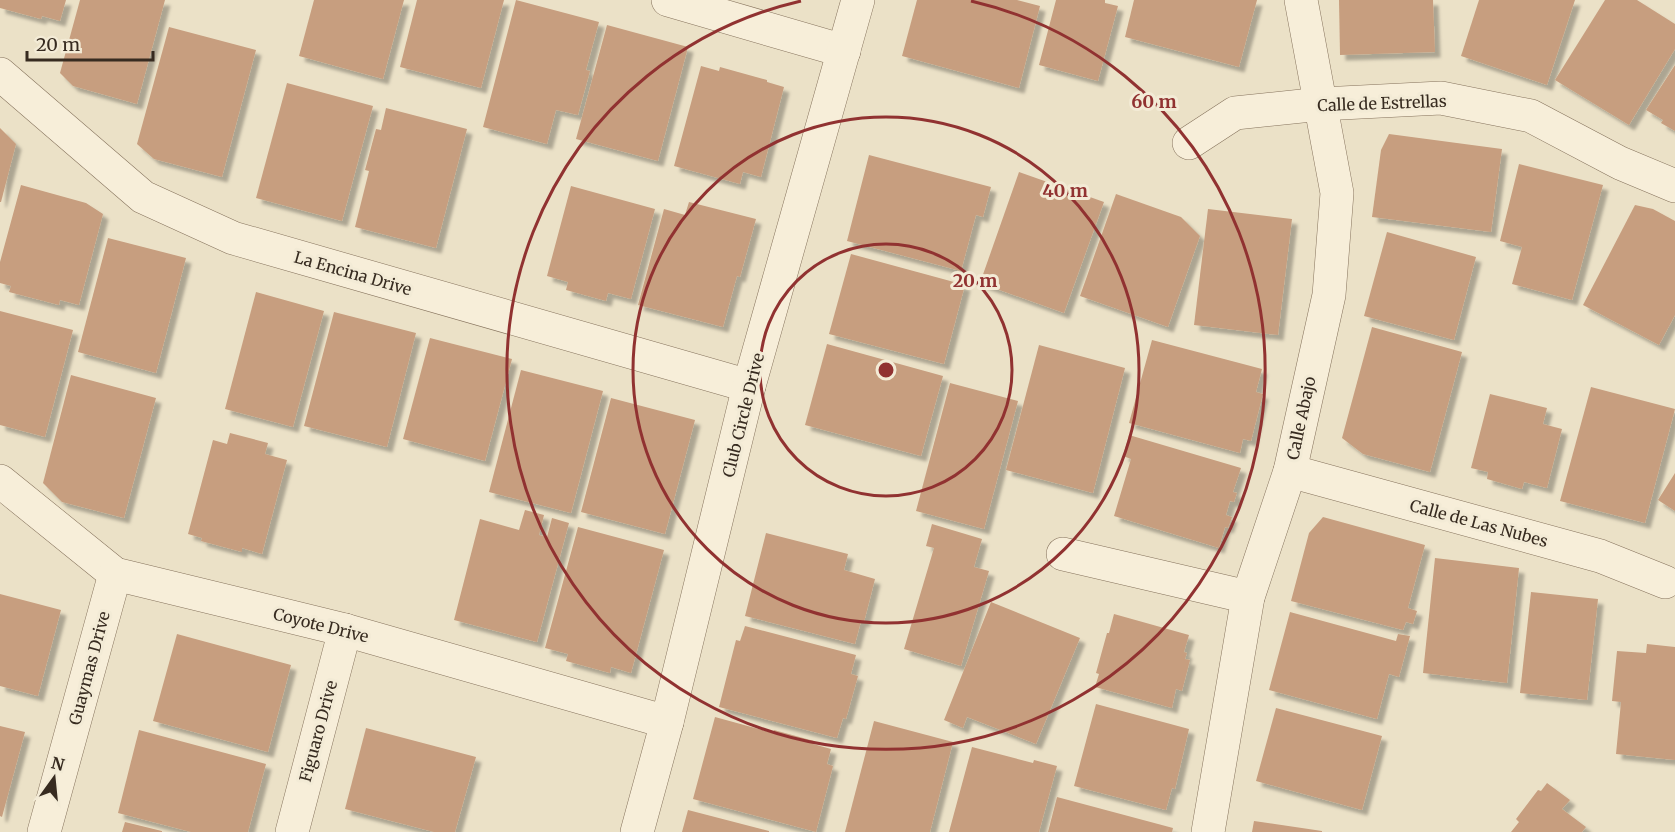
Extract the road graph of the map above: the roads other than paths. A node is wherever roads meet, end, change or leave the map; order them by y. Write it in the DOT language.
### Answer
graph roads {
  1 [pos="668,0"];
  2 [pos="858,0"];
  3 [pos="1301,0"];
  4 [pos="844,51"];
  5 [pos="0,74"];
  6 [pos="1321,104"];
  7 [pos="1189,143"];
  8 [pos="1675,186"];
  9 [pos="749,386"];
  10 [pos="1290,471"];
  11 [pos="0,481"];
  12 [pos="1063,554"];
  13 [pos="115,574"];
  14 [pos="1665,582"];
  15 [pos="1248,597"];
  16 [pos="345,630"];
  17 [pos="667,722"];
  18 [pos="44,832"];
  19 [pos="292,832"];
  20 [pos="637,832"];
  21 [pos="1208,832"];
  1 -- 4 [label="street"];
  2 -- 4 [label="street, Club Circle Drive"];
  3 -- 6 [label="street, Calle Abajo"];
  4 -- 9 [label="street, Club Circle Drive"];
  5 -- 9 [label="street, La Encina Drive"];
  6 -- 7 [label="street, Calle de Estrellas"];
  6 -- 8 [label="street, Calle de Estrellas"];
  6 -- 10 [label="street, Calle Abajo"];
  9 -- 17 [label="street, Club Circle Drive"];
  10 -- 14 [label="street, Calle de Las Nubes"];
  10 -- 15 [label="street, Calle Abajo"];
  11 -- 13 [label="street, Coyote Drive"];
  12 -- 15 [label="street"];
  13 -- 16 [label="street, Coyote Drive"];
  13 -- 18 [label="street, Guaymas Drive"];
  15 -- 21 [label="street, Calle Abajo"];
  16 -- 17 [label="street, Coyote Drive"];
  16 -- 19 [label="street, Figuaro Drive"];
  17 -- 20 [label="street, Club Circle Drive"];
}
